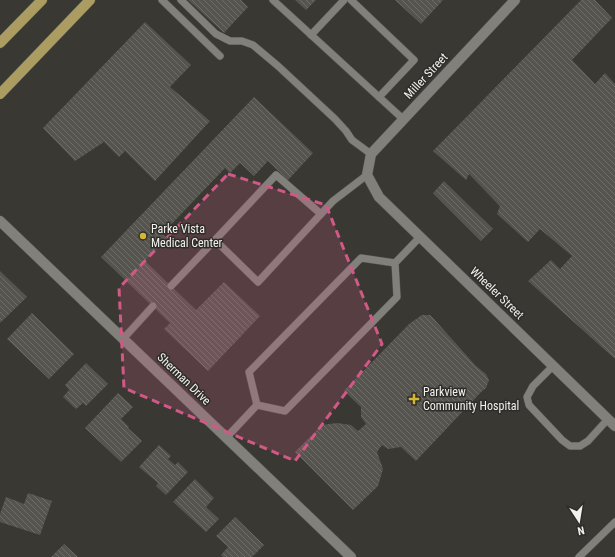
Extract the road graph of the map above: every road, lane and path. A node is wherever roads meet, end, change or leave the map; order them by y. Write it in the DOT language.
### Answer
graph roads {
  1 [pos="42,0"];
  2 [pos="90,0"];
  3 [pos="162,0"];
  4 [pos="181,0"];
  5 [pos="274,0"];
  6 [pos="344,0"];
  7 [pos="351,0"];
  8 [pos="515,0"];
  9 [pos="311,35"];
  10 [pos="0,43"];
  11 [pos="220,56"];
  12 [pos="0,94"];
  13 [pos="379,97"];
  14 [pos="403,119"];
  15 [pos="371,154"];
  16 [pos="367,175"];
  17 [pos="321,214"];
  18 [pos="0,221"];
  19 [pos="420,237"];
  20 [pos="215,240"];
  21 [pos="395,263"];
  22 [pos="171,286"];
  23 [pos="153,306"];
  24 [pos="123,339"];
  25 [pos="553,366"];
  26 [pos="257,405"];
  27 [pos="612,422"];
  28 [pos="226,438"];
  29 [pos="615,522"];
  30 [pos="350,557"];
  31 [pos="579,557"];
  1 -- 10 [label="main road"];
  2 -- 12 [label="main road"];
  3 -- 11 [label="lane"];
  4 -- 15 [label="lane"];
  5 -- 9 [label="lane"];
  6 -- 9 [label="lane"];
  7 -- 13 [label="lane"];
  8 -- 14 [label="street, Miller Street"];
  9 -- 13 [label="lane"];
  13 -- 14 [label="lane"];
  14 -- 15 [label="street, Miller Street"];
  15 -- 16 [label="street"];
  16 -- 17 [label="lane"];
  16 -- 19 [label="street, Wheeler Street"];
  17 -- 20 [label="lane"];
  17 -- 20 [label="lane"];
  18 -- 24 [label="street, Sherman Drive"];
  19 -- 21 [label="lane"];
  19 -- 25 [label="street, Wheeler Street"];
  20 -- 22 [label="lane"];
  21 -- 26 [label="lane"];
  21 -- 26 [label="lane"];
  23 -- 24 [label="lane"];
  24 -- 28 [label="street, Sherman Drive"];
  25 -- 27 [label="street, Wheeler Street"];
  25 -- 27 [label="lane"];
  26 -- 28 [label="lane"];
  28 -- 30 [label="street, Sherman Drive"];
  29 -- 31 [label="lane"];
}
